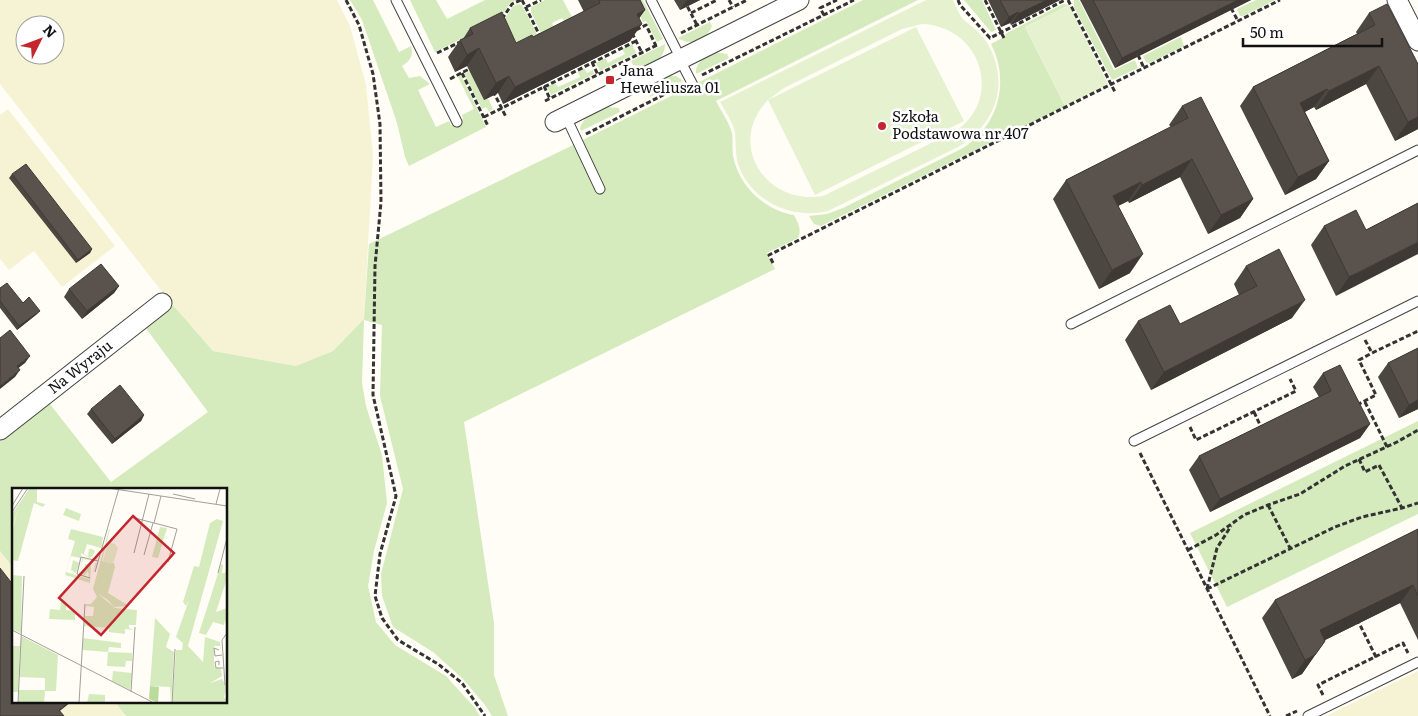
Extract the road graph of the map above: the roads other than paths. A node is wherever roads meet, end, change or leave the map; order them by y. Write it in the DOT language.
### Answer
graph roads {
  1 [pos="396,0"];
  2 [pos="652,0"];
  3 [pos="799,0"];
  4 [pos="1397,0"];
  5 [pos="1418,41"];
  6 [pos="680,59"];
  7 [pos="691,83"];
  8 [pos="560,120"];
  9 [pos="457,122"];
  10 [pos="1418,150"];
  11 [pos="600,189"];
  12 [pos="1418,301"];
  13 [pos="162,303"];
  14 [pos="1071,324"];
  15 [pos="0,430"];
  16 [pos="1134,441"];
  17 [pos="1418,662"];
  18 [pos="1308,716"];
  1 -- 9 [label="lane"];
  2 -- 6 [label="lane"];
  3 -- 6 [label="street"];
  4 -- 5 [label="street"];
  6 -- 7 [label="lane"];
  6 -- 8 [label="street"];
  8 -- 11 [label="lane"];
  10 -- 14 [label="lane"];
  12 -- 16 [label="lane"];
  13 -- 15 [label="street, Na Wyraju"];
  17 -- 18 [label="lane"];
}
